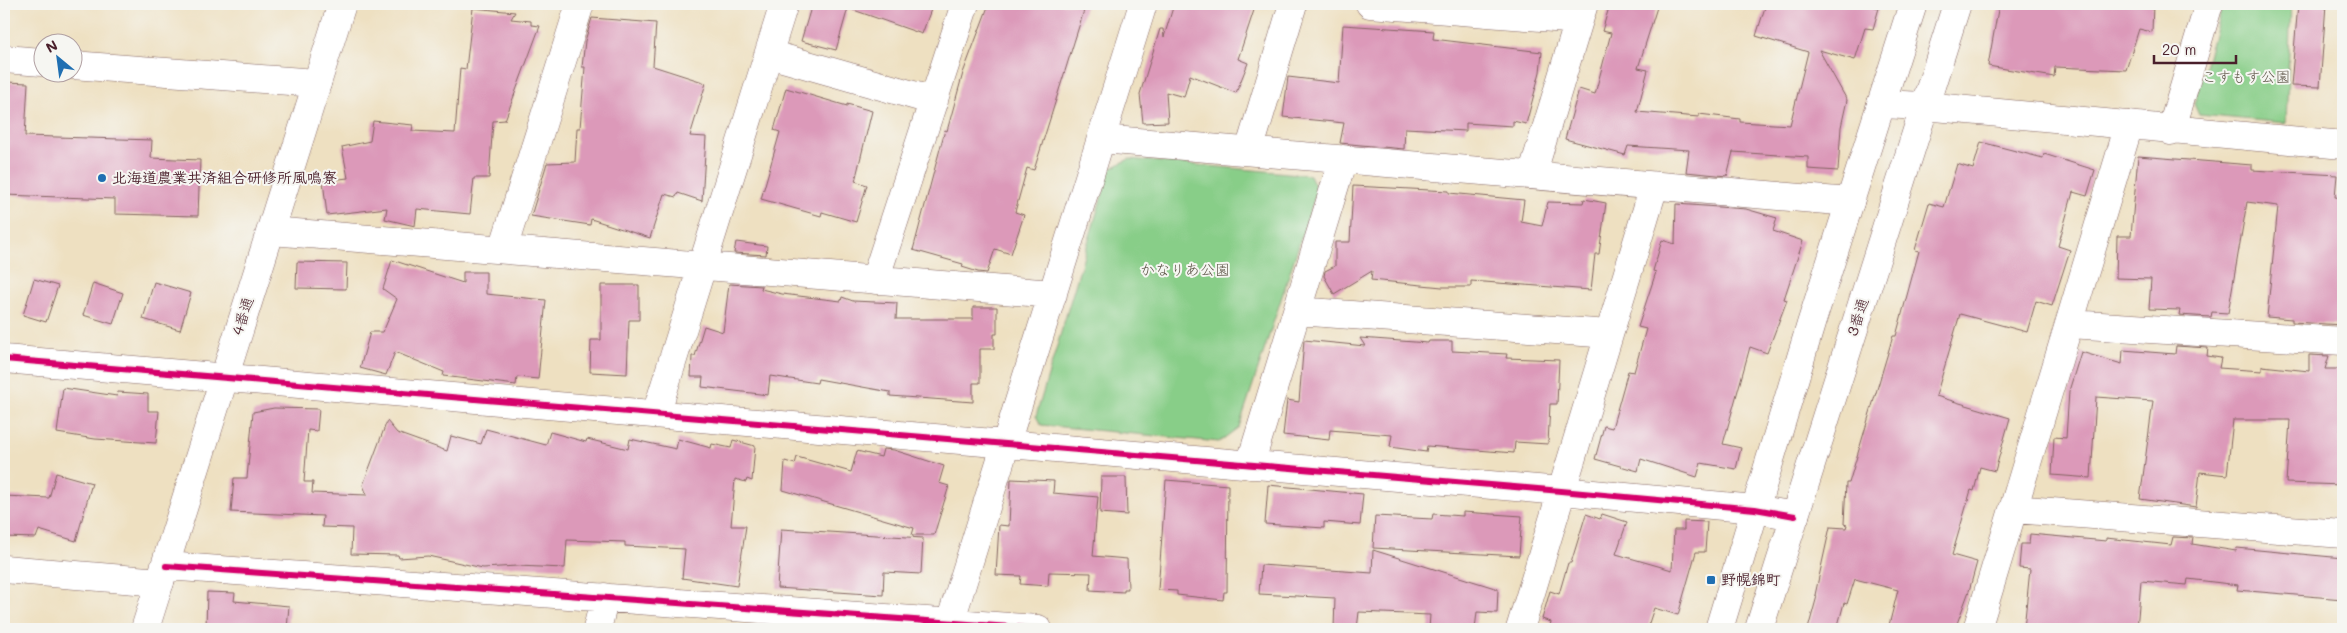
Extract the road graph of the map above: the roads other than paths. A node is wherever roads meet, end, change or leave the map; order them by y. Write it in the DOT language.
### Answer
graph roads {
  1 [pos="342,4"];
  2 [pos="580,4"];
  3 [pos="784,4"];
  4 [pos="965,4"];
  5 [pos="1143,4"];
  6 [pos="1293,4"];
  7 [pos="1370,4"];
  8 [pos="1913,4"];
  9 [pos="1957,4"];
  10 [pos="2209,4"];
  11 [pos="1441,7"];
  12 [pos="1582,12"];
  13 [pos="769,54"];
  14 [pos="4,59"];
  15 [pos="32,61"];
  16 [pos="82,65"];
  17 [pos="317,83"];
  18 [pos="934,101"];
  19 [pos="1881,104"];
  20 [pos="1924,106"];
  21 [pos="2129,125"];
  22 [pos="2171,130"];
  23 [pos="1101,139"];
  24 [pos="2343,145"];
  25 [pos="1249,151"];
  26 [pos="1343,159"];
  27 [pos="1532,175"];
  28 [pos="1654,186"];
  29 [pos="1850,202"];
  30 [pos="271,230"];
  31 [pos="503,250"];
  32 [pos="704,265"];
  33 [pos="875,280"];
  34 [pos="1053,294"];
  35 [pos="1297,311"];
  36 [pos="2069,324"];
  37 [pos="1609,334"];
  38 [pos="2343,340"];
  39 [pos="4,359"];
  40 [pos="224,378"];
  41 [pos="656,414"];
  42 [pos="1006,444"];
  43 [pos="1250,465"];
  44 [pos="1561,492"];
  45 [pos="2013,509"];
  46 [pos="1755,510"];
  47 [pos="1795,516"];
  48 [pos="2343,534"];
  49 [pos="4,569"];
  50 [pos="163,574"];
  51 [pos="606,597"];
  52 [pos="949,626"];
  53 [pos="145,629"];
  54 [pos="597,629"];
  55 [pos="1038,629"];
  56 [pos="1520,629"];
  57 [pos="1718,629"];
  58 [pos="1759,629"];
  59 [pos="1977,629"];
  1 -- 17 [label="street, 4番通"];
  2 -- 31 [label="street"];
  3 -- 13 [label="street"];
  4 -- 18 [label="street"];
  5 -- 23 [label="street"];
  6 -- 25 [label="street"];
  7 -- 11 [label="street"];
  8 -- 19 [label="street"];
  9 -- 20 [label="street, 3番通"];
  10 -- 22 [label="street"];
  11 -- 12 [label="street"];
  12 -- 27 [label="street"];
  13 -- 18 [label="street"];
  13 -- 32 [label="street"];
  14 -- 15 [label="street"];
  16 -- 17 [label="street"];
  17 -- 30 [label="street, 4番通"];
  18 -- 33 [label="street"];
  19 -- 20 [label="street"];
  19 -- 29 [label="street"];
  20 -- 21 [label="street"];
  20 -- 47 [label="street, 3番通"];
  21 -- 22 [label="street"];
  21 -- 36 [label="street"];
  22 -- 24 [label="street"];
  23 -- 25 [label="street"];
  23 -- 34 [label="street"];
  25 -- 26 [label="street"];
  26 -- 27 [label="street"];
  26 -- 35 [label="street"];
  27 -- 28 [label="street"];
  28 -- 29 [label="street"];
  28 -- 37 [label="street"];
  29 -- 46 [label="street"];
  30 -- 31 [label="street"];
  30 -- 40 [label="street, 4番通"];
  31 -- 32 [label="street"];
  32 -- 33 [label="street"];
  32 -- 41 [label="street"];
  33 -- 34 [label="street"];
  34 -- 42 [label="street"];
  35 -- 37 [label="street"];
  35 -- 43 [label="street"];
  36 -- 38 [label="street"];
  36 -- 45 [label="street"];
  37 -- 44 [label="street"];
  39 -- 40 [label="street"];
  40 -- 41 [label="street"];
  40 -- 50 [label="street, 4番通"];
  41 -- 42 [label="street"];
  42 -- 43 [label="street"];
  42 -- 52 [label="street"];
  43 -- 44 [label="street"];
  44 -- 46 [label="street"];
  44 -- 56 [label="street"];
  45 -- 48 [label="street"];
  45 -- 59 [label="street"];
  46 -- 47 [label="street"];
  46 -- 57 [label="street"];
  47 -- 58 [label="street, 3番通"];
  49 -- 50 [label="street"];
  50 -- 51 [label="street"];
  50 -- 53 [label="street, 4番通"];
  51 -- 52 [label="street"];
  51 -- 54 [label="street"];
  52 -- 55 [label="street"];
}
